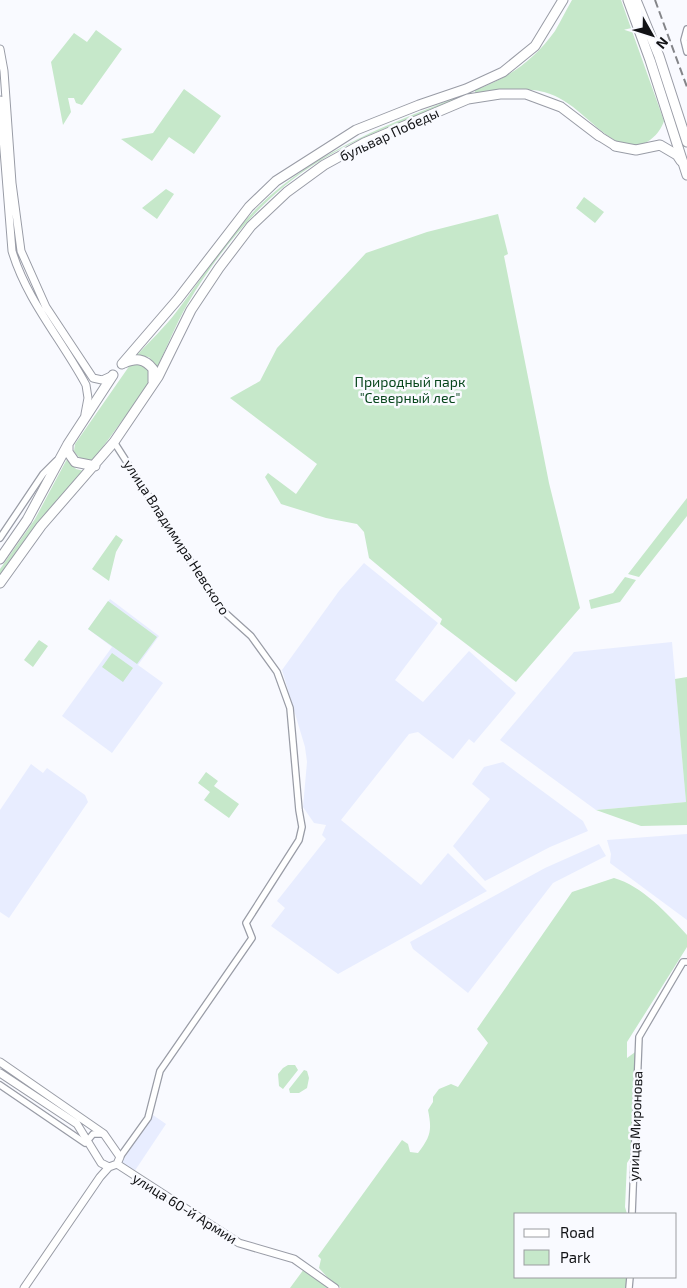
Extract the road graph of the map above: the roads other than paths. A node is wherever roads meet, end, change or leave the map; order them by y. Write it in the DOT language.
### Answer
graph roads {
  1 [pos="563,0"];
  2 [pos="628,0"];
  3 [pos="636,0"];
  4 [pos="687,29"];
  5 [pos="0,49"];
  6 [pos="687,52"];
  7 [pos="470,88"];
  8 [pos="473,99"];
  9 [pos="0,100"];
  10 [pos="599,136"];
  11 [pos="676,139"];
  12 [pos="686,139"];
  13 [pos="661,144"];
  14 [pos="615,146"];
  15 [pos="684,166"];
  16 [pos="687,175"];
  17 [pos="122,364"];
  18 [pos="114,375"];
  19 [pos="153,385"];
  20 [pos="83,420"];
  21 [pos="114,442"];
  22 [pos="68,444"];
  23 [pos="60,456"];
  24 [pos="95,466"];
  25 [pos="0,538"];
  26 [pos="0,559"];
  27 [pos="0,584"];
  28 [pos="687,962"];
  29 [pos="0,1062"];
  30 [pos="0,1073"];
  31 [pos="0,1085"];
  32 [pos="104,1134"];
  33 [pos="87,1141"];
  34 [pos="120,1157"];
  35 [pos="117,1164"];
  36 [pos="109,1167"];
  37 [pos="632,1213"];
  38 [pos="24,1288"];
  39 [pos="335,1288"];
  1 -- 7 [label="main road, бульвар Победы"];
  2 -- 11 [label="main road"];
  3 -- 12 [label="main road"];
  4 -- 6 [label="street"];
  5 -- 18 [label="street"];
  7 -- 8 [label="main road"];
  7 -- 17 [label="main road, бульвар Победы"];
  8 -- 10 [label="main road, бульвар Победы"];
  8 -- 19 [label="main road, бульвар Победы"];
  9 -- 20 [label="street"];
  10 -- 14 [label="main road, бульвар Победы"];
  11 -- 12 [label="main road, бульвар Победы"];
  11 -- 13 [label="main road, бульвар Победы"];
  11 -- 15 [label="main road"];
  13 -- 14 [label="main road, бульвар Победы"];
  13 -- 15 [label="main road"];
  15 -- 16 [label="main road"];
  17 -- 18 [label="main road, бульвар Победы"];
  17 -- 19 [label="main road"];
  18 -- 20 [label="main road, бульвар Победы"];
  19 -- 21 [label="main road, бульвар Победы"];
  20 -- 22 [label="main road, бульвар Победы"];
  21 -- 24 [label="main road, бульвар Победы"];
  21 -- 34 [label="street, улица Владимира Невского"];
  22 -- 23 [label="main road, бульвар Победы"];
  22 -- 24 [label="main road"];
  23 -- 25 [label="street"];
  23 -- 26 [label="main road, бульвар Победы"];
  24 -- 27 [label="main road, бульвар Победы"];
  28 -- 37 [label="street, улица Миронова"];
  29 -- 32 [label="street"];
  30 -- 33 [label="street"];
  31 -- 33 [label="street"];
  32 -- 33 [label="street"];
  32 -- 34 [label="street"];
  33 -- 36 [label="street"];
  34 -- 35 [label="street, улица Владимира Невского"];
  35 -- 36 [label="street"];
  35 -- 39 [label="street, улица 60-й Армии"];
  36 -- 38 [label="street"];
}
